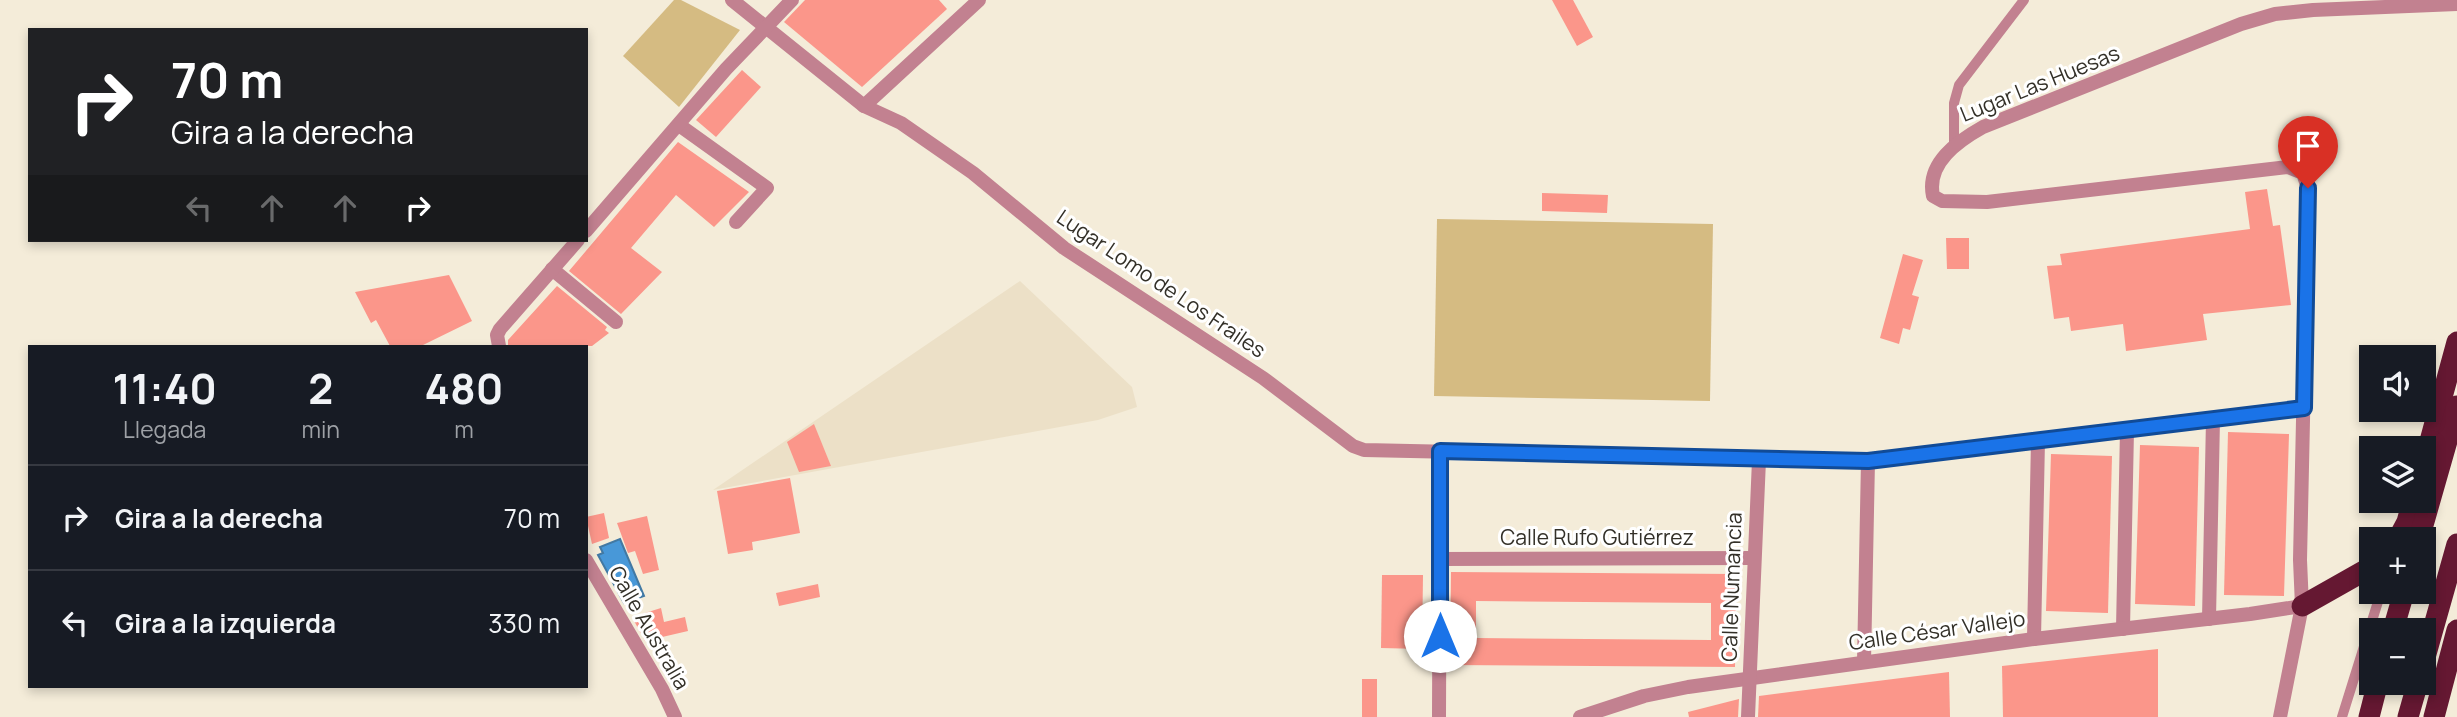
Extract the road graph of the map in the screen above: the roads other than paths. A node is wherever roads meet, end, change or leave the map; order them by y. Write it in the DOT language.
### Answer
graph roads {
  1 [pos="732,0"];
  2 [pos="792,0"];
  3 [pos="2024,0"];
  4 [pos="975,1"];
  5 [pos="2457,4"];
  6 [pos="766,26"];
  7 [pos="864,106"];
  8 [pos="679,125"];
  9 [pos="1954,144"];
  10 [pos="736,222"];
  11 [pos="588,228"];
  12 [pos="576,242"];
  13 [pos="552,270"];
  14 [pos="616,322"];
  15 [pos="2457,342"];
  16 [pos="499,345"];
  17 [pos="2457,406"];
  18 [pos="2304,408"];
  19 [pos="2213,419"];
  20 [pos="2127,429"];
  21 [pos="2431,436"];
  22 [pos="2038,440"];
  23 [pos="1440,451"];
  24 [pos="1759,460"];
  25 [pos="1868,461"];
  26 [pos="2422,527"];
  27 [pos="2457,544"];
  28 [pos="1754,558"];
  29 [pos="1440,559"];
  30 [pos="588,563"];
  31 [pos="2359,574"];
  32 [pos="2377,604"];
  33 [pos="2302,606"];
  34 [pos="2436,618"];
  35 [pos="2209,619"];
  36 [pos="2123,629"];
  37 [pos="2457,630"];
  38 [pos="2034,639"];
  39 [pos="1864,662"];
  40 [pos="1749,678"];
  41 [pos="2375,695"];
  42 [pos="2414,695"];
  43 [pos="675,717"];
  44 [pos="1439,717"];
  45 [pos="1580,717"];
  46 [pos="1748,717"];
  47 [pos="2280,717"];
  48 [pos="2342,717"];
  49 [pos="2369,717"];
  50 [pos="2408,717"];
  51 [pos="2435,717"];
  1 -- 6 [label="street, Lugar Lomo de Los Frailes"];
  2 -- 6 [label="street"];
  3 -- 9 [label="lane"];
  4 -- 7 [label="street"];
  5 -- 9 [label="street, Lugar Las Huesas"];
  6 -- 7 [label="street, Lugar Lomo de Los Frailes"];
  6 -- 8 [label="street"];
  7 -- 23 [label="street, Lugar Lomo de Los Frailes"];
  8 -- 10 [label="street"];
  8 -- 11 [label="street"];
  9 -- 18 [label="street, Lugar Las Huesas"];
  12 -- 13 [label="street"];
  13 -- 14 [label="street"];
  13 -- 16 [label="street"];
  15 -- 21 [label="highway"];
  17 -- 26 [label="highway"];
  18 -- 19 [label="street"];
  18 -- 33 [label="street"];
  19 -- 20 [label="street"];
  19 -- 35 [label="street"];
  20 -- 22 [label="street"];
  20 -- 36 [label="street"];
  22 -- 25 [label="street"];
  22 -- 38 [label="street"];
  23 -- 24 [label="street"];
  23 -- 29 [label="street"];
  24 -- 25 [label="street"];
  24 -- 28 [label="street, Calle Numancia"];
  25 -- 39 [label="street"];
  27 -- 34 [label="highway"];
  28 -- 29 [label="street, Calle Rufo Gutiérrez"];
  28 -- 40 [label="street, Calle Numancia"];
  29 -- 44 [label="street"];
  30 -- 43 [label="street, Calle Australia"];
  31 -- 33 [label="highway"];
  32 -- 48 [label="lane"];
  33 -- 35 [label="street, Calle César Vallejo"];
  33 -- 47 [label="street"];
  35 -- 36 [label="street, Calle César Vallejo"];
  36 -- 38 [label="street, Calle César Vallejo"];
  37 -- 51 [label="highway"];
  38 -- 39 [label="street, Calle César Vallejo"];
  39 -- 40 [label="street, Calle César Vallejo"];
  40 -- 45 [label="street, Calle César Vallejo"];
  40 -- 46 [label="street, Calle Numancia"];
  41 -- 49 [label="highway"];
  42 -- 50 [label="highway"];
}
